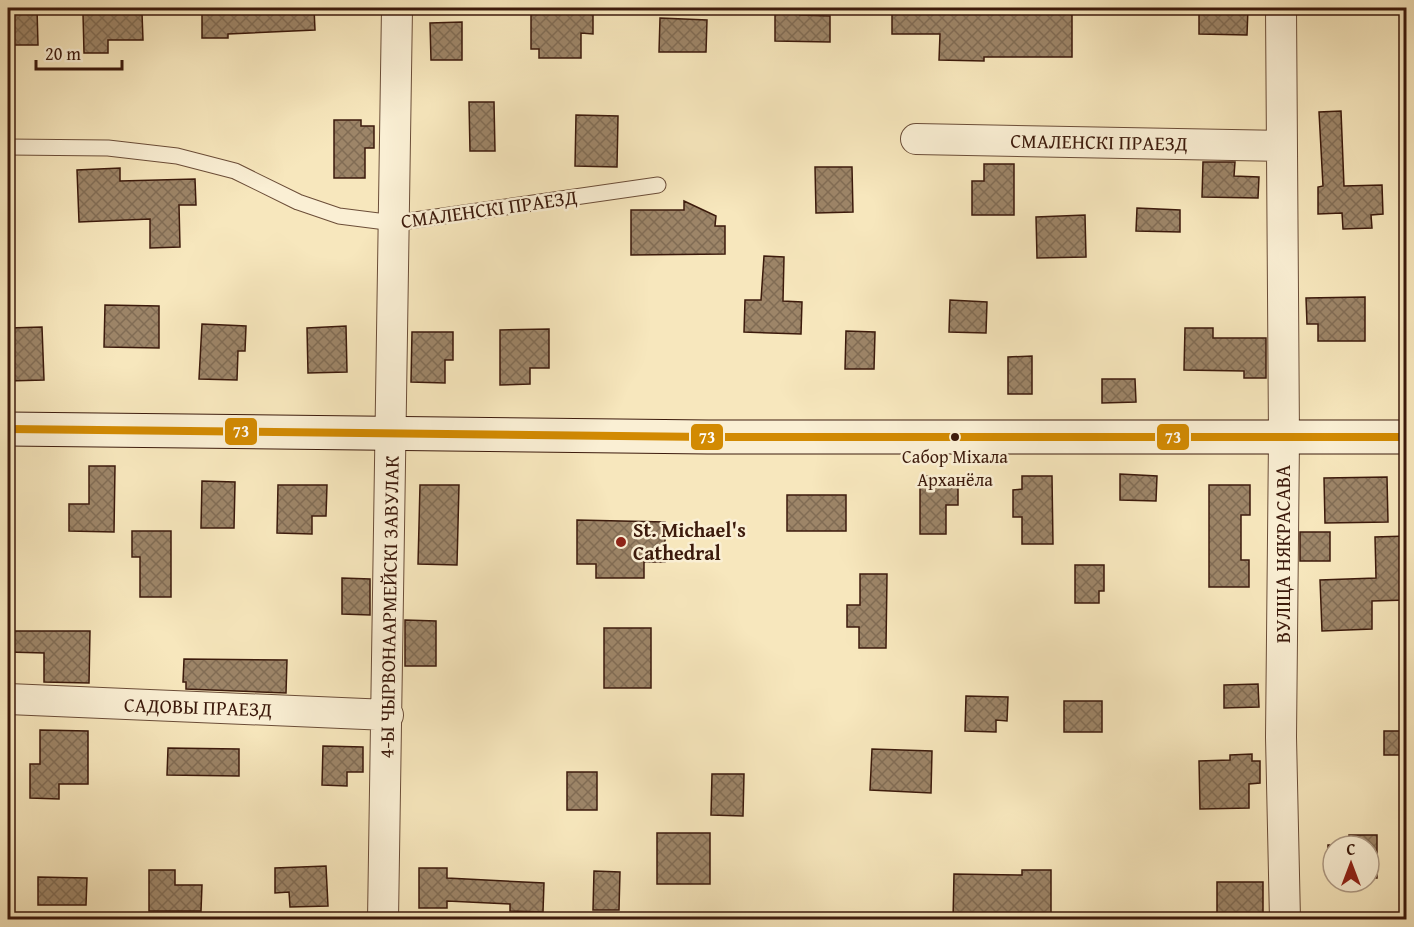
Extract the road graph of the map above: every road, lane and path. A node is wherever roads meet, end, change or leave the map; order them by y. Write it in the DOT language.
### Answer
graph roads {
  1 [pos="397,8"];
  2 [pos="1281,8"];
  3 [pos="916,139"];
  4 [pos="1281,146"];
  5 [pos="8,147"];
  6 [pos="658,185"];
  7 [pos="394,223"];
  8 [pos="8,429"];
  9 [pos="391,434"];
  10 [pos="1407,437"];
  11 [pos="1284,438"];
  12 [pos="8,699"];
  13 [pos="388,715"];
  14 [pos="383,920"];
  15 [pos="1285,920"];
  1 -- 7 [label="street, 4-Ы ЧЫРВОНААРМЕЙСКІ ЗАВУЛАК"];
  2 -- 4 [label="street, ВУЛІЦА НЯКРАСАВА"];
  3 -- 4 [label="street, СМАЛЕНСКІ ПРАЕЗД"];
  4 -- 11 [label="street, ВУЛІЦА НЯКРАСАВА"];
  5 -- 7 [label="lane, СМАЛЕНСКІ ПРАЕЗД"];
  6 -- 7 [label="lane, СМАЛЕНСКІ ПРАЕЗД"];
  7 -- 9 [label="street, 4-Ы ЧЫРВОНААРМЕЙСКІ ЗАВУЛАК"];
  8 -- 9 [label="main road"];
  9 -- 11 [label="main road"];
  9 -- 13 [label="street, 4-Ы ЧЫРВОНААРМЕЙСКІ ЗАВУЛАК"];
  10 -- 11 [label="main road"];
  11 -- 15 [label="street, ВУЛІЦА НЯКРАСАВА"];
  12 -- 13 [label="street, САДОВЫ ПРАЕЗД"];
  13 -- 14 [label="street, 4-Ы ЧЫРВОНААРМЕЙСКІ ЗАВУЛАК"];
}
